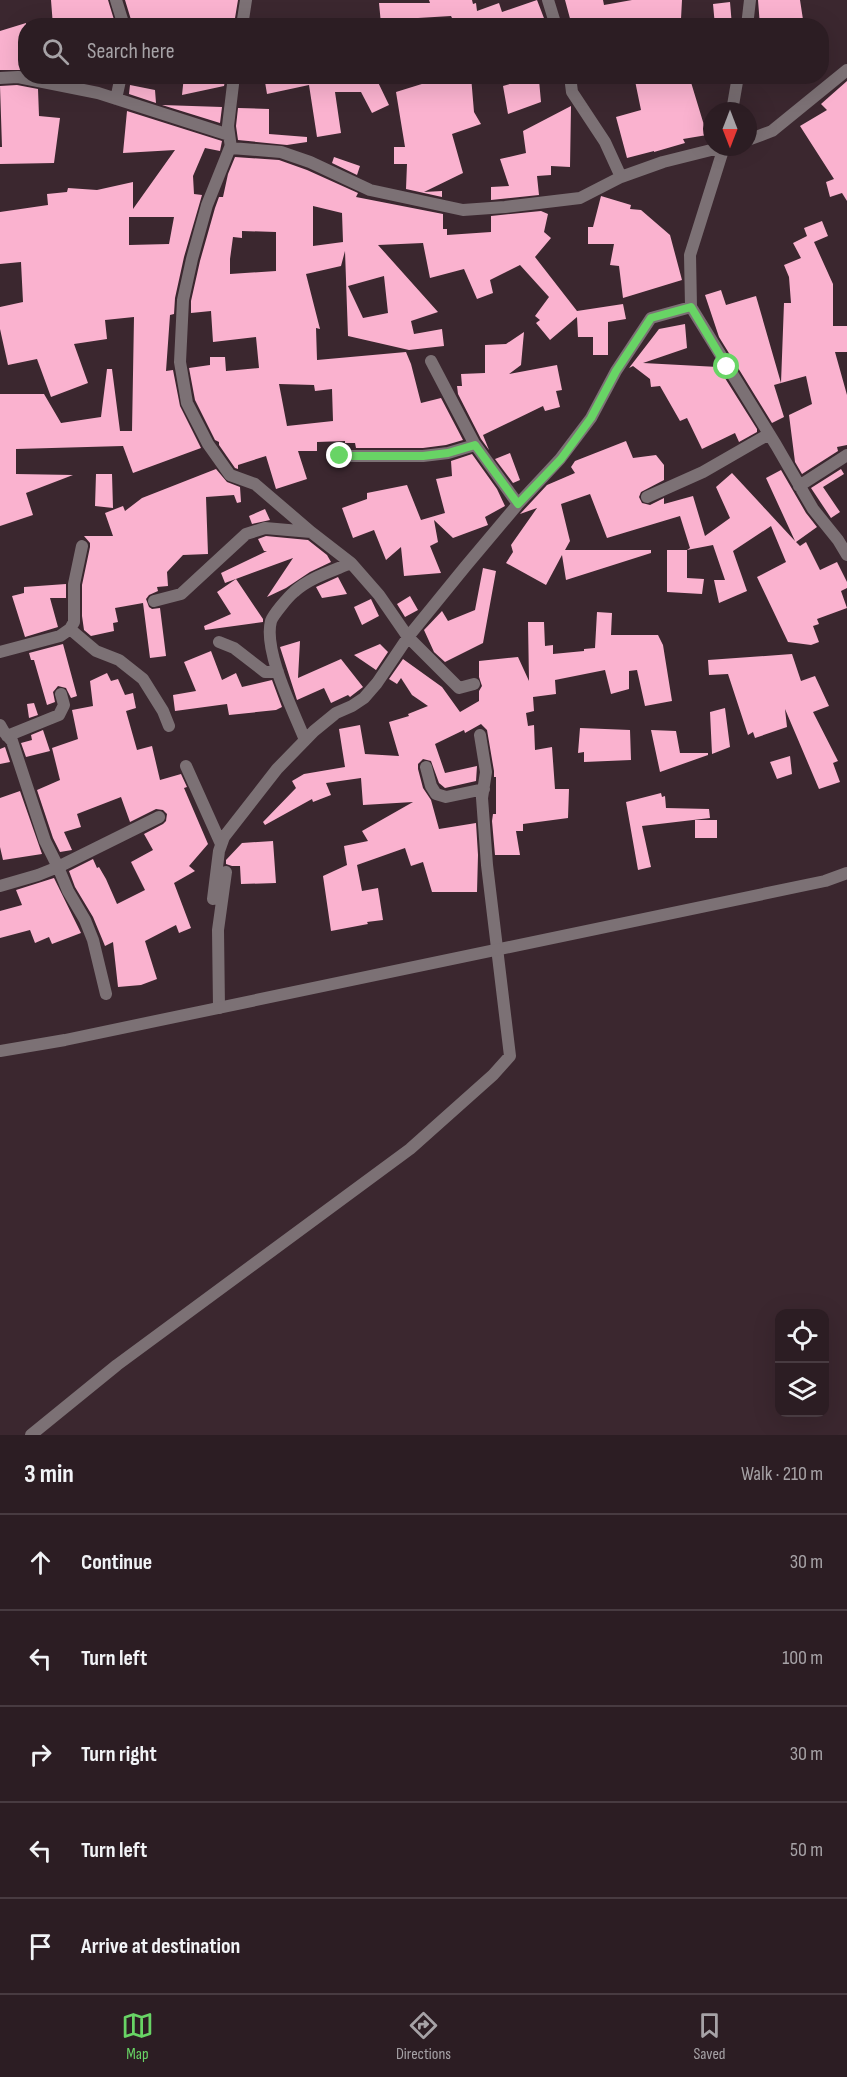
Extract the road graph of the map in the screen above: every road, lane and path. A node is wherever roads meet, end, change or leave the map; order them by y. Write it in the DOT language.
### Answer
graph roads {
  1 [pos="116,0"];
  2 [pos="246,0"];
  3 [pos="548,0"];
  4 [pos="750,0"];
  5 [pos="122,18"];
  6 [pos="243,18"];
  7 [pos="554,18"];
  8 [pos="748,18"];
  9 [pos="847,70"];
  10 [pos="18,77"];
  11 [pos="0,78"];
  12 [pos="53,84"];
  13 [pos="119,84"];
  14 [pos="233,84"];
  15 [pos="571,84"];
  16 [pos="737,84"];
  17 [pos="116,99"];
  18 [pos="734,102"];
  19 [pos="757,136"];
  20 [pos="230,140"];
  21 [pos="703,152"];
  22 [pos="720,156"];
  23 [pos="621,177"];
  24 [pos="691,307"];
  25 [pos="431,361"];
  26 [pos="769,434"];
  27 [pos="475,445"];
  28 [pos="847,455"];
  29 [pos="340,456"];
  30 [pos="799,486"];
  31 [pos="647,497"];
  32 [pos="518,504"];
  33 [pos="311,532"];
  34 [pos="82,546"];
  35 [pos="847,555"];
  36 [pos="351,563"];
  37 [pos="154,601"];
  38 [pos="70,629"];
  39 [pos="408,637"];
  40 [pos="219,642"];
  41 [pos="0,652"];
  42 [pos="278,672"];
  43 [pos="474,684"];
  44 [pos="61,694"];
  45 [pos="0,725"];
  46 [pos="169,726"];
  47 [pos="480,735"];
  48 [pos="7,736"];
  49 [pos="305,740"];
  50 [pos="186,766"];
  51 [pos="426,767"];
  52 [pos="484,789"];
  53 [pos="159,817"];
  54 [pos="221,844"];
  55 [pos="58,867"];
  56 [pos="226,872"];
  57 [pos="847,873"];
  58 [pos="0,886"];
  59 [pos="213,899"];
  60 [pos="497,950"];
  61 [pos="106,994"];
  62 [pos="219,1008"];
  63 [pos="0,1051"];
  64 [pos="31,1435"];
  1 -- 5 [label="street"];
  2 -- 6 [label="street"];
  3 -- 7 [label="street"];
  4 -- 8 [label="street"];
  9 -- 19 [label="street"];
  10 -- 11 [label="street"];
  12 -- 17 [label="street"];
  13 -- 17 [label="street"];
  14 -- 20 [label="street"];
  15 -- 23 [label="street"];
  16 -- 18 [label="street"];
  17 -- 20 [label="street"];
  20 -- 23 [label="street"];
  20 -- 33 [label="street"];
  21 -- 23 [label="street"];
  22 -- 24 [label="street"];
  24 -- 26 [label="street"];
  24 -- 32 [label="street"];
  25 -- 27 [label="street"];
  26 -- 30 [label="street"];
  26 -- 31 [label="street"];
  27 -- 29 [label="street"];
  27 -- 32 [label="street"];
  28 -- 30 [label="street"];
  30 -- 35 [label="street"];
  32 -- 39 [label="street"];
  33 -- 36 [label="street"];
  33 -- 37 [label="street"];
  34 -- 38 [label="street"];
  36 -- 39 [label="street"];
  36 -- 42 [label="street"];
  38 -- 41 [label="street"];
  38 -- 46 [label="street"];
  39 -- 43 [label="street"];
  39 -- 49 [label="street"];
  40 -- 42 [label="street"];
  42 -- 49 [label="street"];
  44 -- 48 [label="street"];
  45 -- 48 [label="street"];
  47 -- 52 [label="street"];
  48 -- 55 [label="street"];
  49 -- 54 [label="street"];
  50 -- 54 [label="street"];
  51 -- 52 [label="street"];
  52 -- 60 [label="street"];
  53 -- 55 [label="street"];
  54 -- 59 [label="street"];
  55 -- 58 [label="street"];
  55 -- 61 [label="street"];
  56 -- 62 [label="street"];
  57 -- 60 [label="street"];
  60 -- 62 [label="street"];
  60 -- 64 [label="street"];
  62 -- 63 [label="street"];
}
